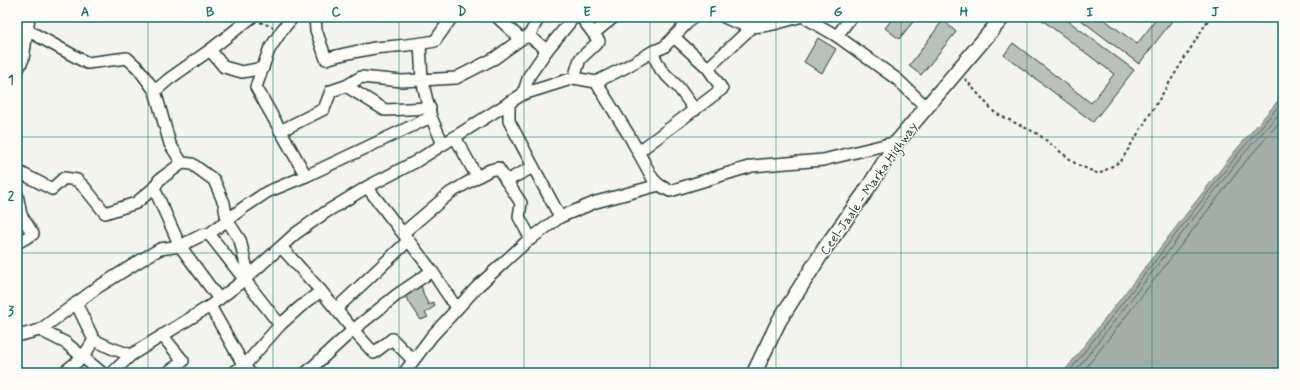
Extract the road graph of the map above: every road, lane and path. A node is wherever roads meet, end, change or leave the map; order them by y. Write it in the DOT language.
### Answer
graph roads {
  1 [pos="29,17"];
  2 [pos="252,17"];
  3 [pos="294,17"];
  4 [pos="315,17"];
  5 [pos="452,17"];
  6 [pos="497,17"];
  7 [pos="539,17"];
  8 [pos="574,17"];
  9 [pos="581,17"];
  10 [pos="614,17"];
  11 [pos="693,17"];
  12 [pos="724,17"];
  13 [pos="761,17"];
  14 [pos="799,17"];
  15 [pos="804,17"];
  16 [pos="851,17"];
  17 [pos="1004,17"];
  18 [pos="1210,17"];
  19 [pos="752,27"];
  20 [pos="22,28"];
  21 [pos="282,30"];
  22 [pos="594,33"];
  23 [pos="837,36"];
  24 [pos="674,37"];
  25 [pos="525,38"];
  26 [pos="420,44"];
  27 [pos="210,50"];
  28 [pos="547,50"];
  29 [pos="652,52"];
  30 [pos="263,68"];
  31 [pos="708,68"];
  32 [pos="17,71"];
  33 [pos="957,71"];
  34 [pos="574,78"];
  35 [pos="422,80"];
  36 [pos="596,82"];
  37 [pos="346,86"];
  38 [pos="155,91"];
  39 [pos="523,94"];
  40 [pos="509,102"];
  41 [pos="926,107"];
  42 [pos="695,110"];
  43 [pos="430,113"];
  44 [pos="280,131"];
  45 [pos="455,137"];
  46 [pos="897,142"];
  47 [pos="443,144"];
  48 [pos="638,152"];
  49 [pos="182,163"];
  50 [pos="533,166"];
  51 [pos="17,171"];
  52 [pos="306,176"];
  53 [pos="477,177"];
  54 [pos="506,181"];
  55 [pos="659,185"];
  56 [pos="367,187"];
  57 [pos="154,188"];
  58 [pos="17,194"];
  59 [pos="560,217"];
  60 [pos="228,220"];
  61 [pos="209,234"];
  62 [pos="405,237"];
  63 [pos="531,239"];
  64 [pos="17,243"];
  65 [pos="180,246"];
  66 [pos="281,247"];
  67 [pos="432,271"];
  68 [pos="244,280"];
  69 [pos="321,291"];
  70 [pos="219,299"];
  71 [pos="76,303"];
  72 [pos="210,306"];
  73 [pos="336,309"];
  74 [pos="456,309"];
  75 [pos="280,325"];
  76 [pos="40,330"];
  77 [pos="353,330"];
  78 [pos="162,335"];
  79 [pos="17,336"];
  80 [pos="94,340"];
  81 [pos="131,355"];
  82 [pos="83,357"];
  83 [pos="413,360"];
  84 [pos="247,370"];
  85 [pos="63,373"];
  86 [pos="102,373"];
  87 [pos="112,373"];
  88 [pos="167,373"];
  89 [pos="232,373"];
  90 [pos="306,373"];
  91 [pos="404,373"];
  92 [pos="754,373"];
  1 -- 20 [label="street"];
  2 -- 21 [label="path"];
  2 -- 27 [label="street"];
  3 -- 21 [label="street"];
  4 -- 26 [label="street"];
  5 -- 26 [label="street"];
  6 -- 25 [label="street"];
  7 -- 25 [label="street"];
  8 -- 28 [label="street"];
  9 -- 22 [label="street"];
  10 -- 22 [label="street"];
  11 -- 24 [label="street"];
  12 -- 19 [label="street"];
  13 -- 19 [label="street"];
  14 -- 19 [label="street"];
  15 -- 23 [label="street"];
  16 -- 23 [label="street"];
  17 -- 33 [label="street, Ceel-Jaale - Marka Highway"];
  18 -- 33 [label="path"];
  19 -- 31 [label="street"];
  20 -- 32 [label="street"];
  20 -- 38 [label="street"];
  21 -- 30 [label="street"];
  22 -- 34 [label="street"];
  23 -- 41 [label="street"];
  24 -- 29 [label="street"];
  24 -- 31 [label="street"];
  25 -- 28 [label="street"];
  25 -- 35 [label="street"];
  26 -- 35 [label="street"];
  27 -- 30 [label="street"];
  27 -- 38 [label="street"];
  28 -- 39 [label="street"];
  29 -- 36 [label="street"];
  29 -- 42 [label="street"];
  30 -- 44 [label="street"];
  31 -- 42 [label="street"];
  33 -- 41 [label="street, Ceel-Jaale - Marka Highway"];
  34 -- 36 [label="street"];
  34 -- 39 [label="street"];
  35 -- 37 [label="street"];
  35 -- 43 [label="street"];
  36 -- 48 [label="street"];
  37 -- 43 [label="street"];
  37 -- 44 [label="street"];
  38 -- 49 [label="street"];
  39 -- 40 [label="street"];
  40 -- 45 [label="street"];
  40 -- 50 [label="street"];
  41 -- 46 [label="street, Ceel-Jaale - Marka Highway"];
  42 -- 48 [label="street"];
  43 -- 47 [label="street"];
  43 -- 52 [label="street"];
  44 -- 52 [label="street"];
  45 -- 47 [label="street"];
  45 -- 53 [label="street"];
  46 -- 55 [label="street"];
  46 -- 92 [label="street, Ceel-Jaale - Marka Highway"];
  47 -- 56 [label="street"];
  48 -- 55 [label="street"];
  49 -- 57 [label="street"];
  49 -- 60 [label="street"];
  50 -- 54 [label="street"];
  50 -- 59 [label="street"];
  51 -- 57 [label="street"];
  52 -- 60 [label="street"];
  53 -- 54 [label="street"];
  53 -- 62 [label="street"];
  54 -- 63 [label="street"];
  55 -- 59 [label="street"];
  56 -- 62 [label="street"];
  56 -- 66 [label="street"];
  57 -- 65 [label="street"];
  58 -- 64 [label="street"];
  59 -- 63 [label="street"];
  60 -- 61 [label="street"];
  60 -- 68 [label="street"];
  61 -- 65 [label="street"];
  61 -- 68 [label="street"];
  62 -- 67 [label="street"];
  62 -- 73 [label="street"];
  63 -- 74 [label="street"];
  65 -- 70 [label="street"];
  65 -- 71 [label="street"];
  66 -- 68 [label="street"];
  66 -- 69 [label="street"];
  67 -- 74 [label="street"];
  67 -- 77 [label="street"];
  68 -- 70 [label="street"];
  68 -- 75 [label="street"];
  69 -- 73 [label="street"];
  69 -- 75 [label="street"];
  70 -- 72 [label="street"];
  71 -- 76 [label="street"];
  71 -- 80 [label="street"];
  72 -- 78 [label="street"];
  72 -- 84 [label="street"];
  73 -- 77 [label="street"];
  74 -- 83 [label="street"];
  75 -- 84 [label="street"];
  76 -- 79 [label="street"];
  76 -- 82 [label="street"];
  77 -- 83 [label="street"];
  77 -- 90 [label="street"];
  78 -- 81 [label="street"];
  78 -- 88 [label="street"];
  80 -- 81 [label="street"];
  80 -- 82 [label="street"];
  81 -- 87 [label="street"];
  82 -- 85 [label="street"];
  82 -- 86 [label="street"];
  83 -- 91 [label="street"];
  84 -- 89 [label="street"];
}
